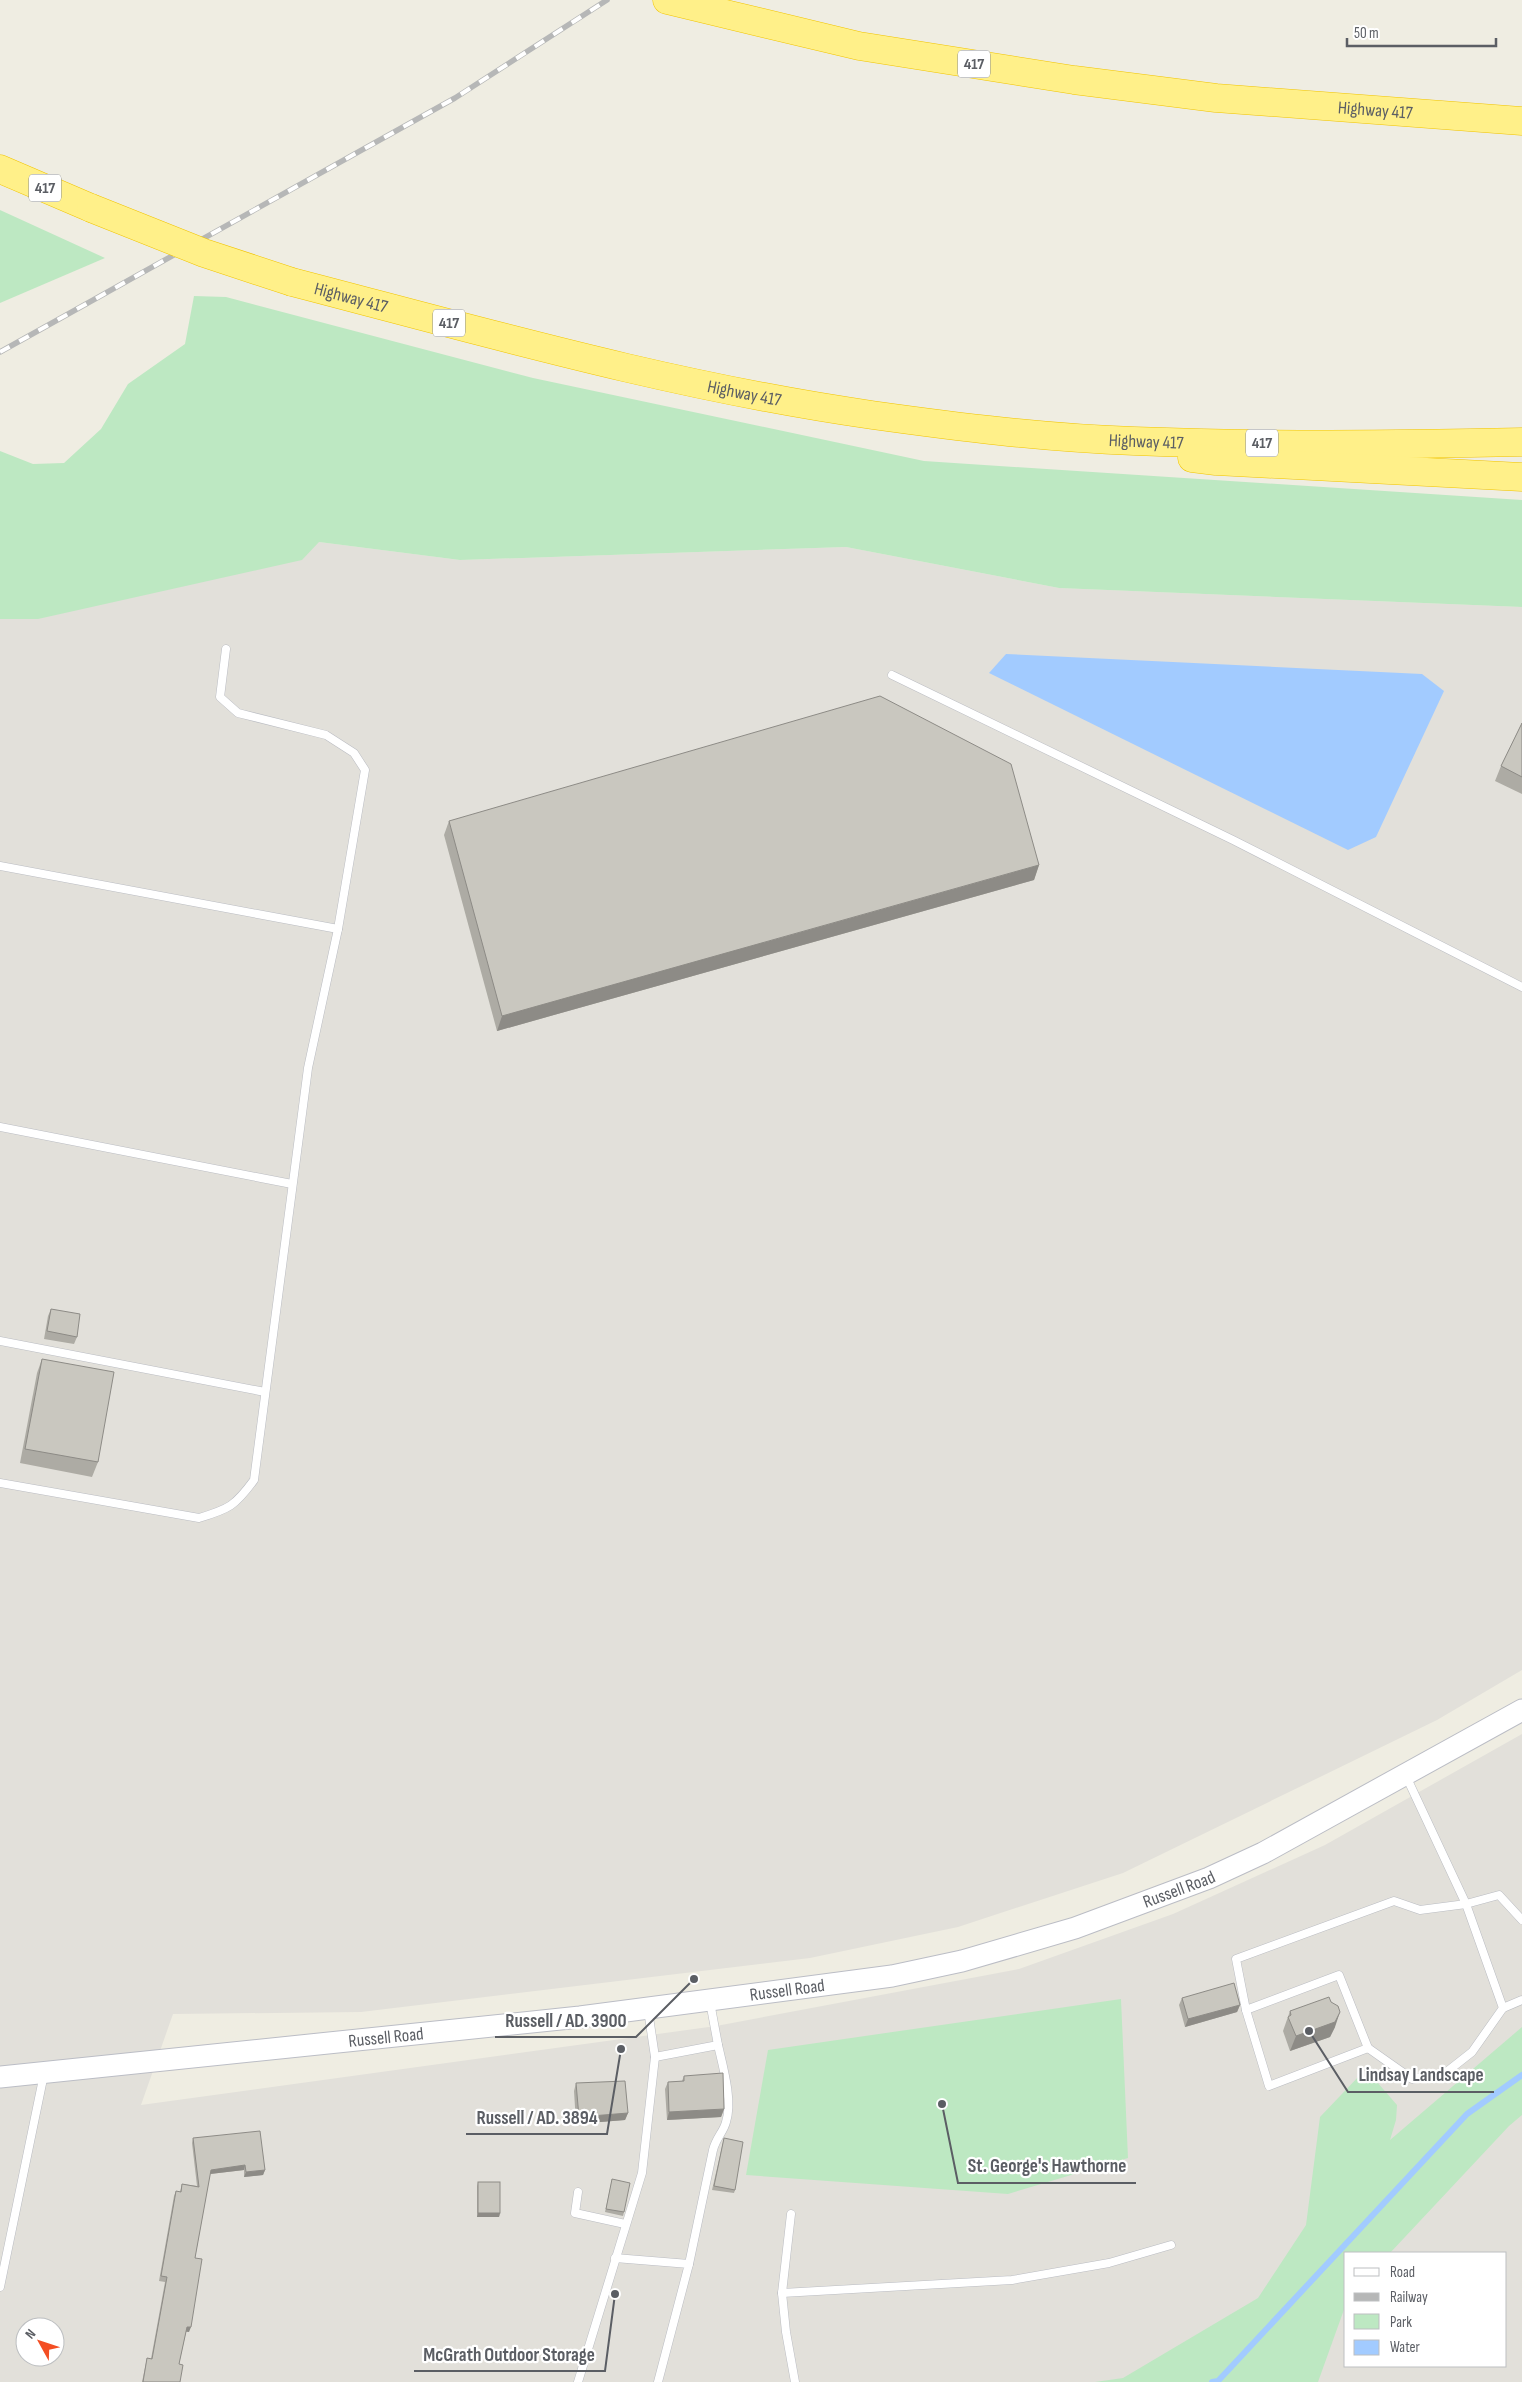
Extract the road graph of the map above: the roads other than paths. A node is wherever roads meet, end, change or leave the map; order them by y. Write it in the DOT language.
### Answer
graph roads {
  1 [pos="667,0"];
  2 [pos="1522,121"];
  3 [pos="0,169"];
  4 [pos="1002,431"];
  5 [pos="1522,442"];
  6 [pos="1522,477"];
  7 [pos="226,649"];
  8 [pos="892,674"];
  9 [pos="0,866"];
  10 [pos="338,929"];
  11 [pos="1522,987"];
  12 [pos="0,1126"];
  13 [pos="292,1184"];
  14 [pos="0,1341"];
  15 [pos="265,1392"];
  16 [pos="0,1483"];
  17 [pos="1522,1710"];
  18 [pos="1406,1774"];
  19 [pos="1466,1904"];
  20 [pos="1522,1920"];
  21 [pos="710,2000"];
  22 [pos="1522,2000"];
  23 [pos="648,2008"];
  24 [pos="1503,2008"];
  25 [pos="1246,2010"];
  26 [pos="718,2046"];
  27 [pos="1368,2048"];
  28 [pos="655,2057"];
  29 [pos="44,2072"];
  30 [pos="0,2077"];
  31 [pos="578,2192"];
  32 [pos="791,2214"];
  33 [pos="625,2224"];
  34 [pos="1171,2245"];
  35 [pos="615,2258"];
  36 [pos="689,2264"];
  37 [pos="0,2288"];
  38 [pos="782,2293"];
  39 [pos="578,2382"];
  40 [pos="658,2382"];
  41 [pos="795,2382"];
  1 -- 2 [label="highway, Highway 417 / 417"];
  3 -- 4 [label="highway, Highway 417 / 417, bridge"];
  4 -- 5 [label="highway, Highway 417 / 417"];
  4 -- 6 [label="highway"];
  7 -- 10 [label="lane"];
  8 -- 11 [label="lane"];
  9 -- 10 [label="lane"];
  10 -- 13 [label="lane"];
  12 -- 13 [label="lane"];
  13 -- 15 [label="lane"];
  14 -- 15 [label="lane"];
  15 -- 16 [label="lane"];
  17 -- 18 [label="main road, Russell Road"];
  18 -- 19 [label="lane"];
  18 -- 21 [label="main road, Russell Road"];
  19 -- 20 [label="lane"];
  19 -- 24 [label="lane"];
  19 -- 25 [label="lane"];
  21 -- 23 [label="main road, Russell Road"];
  21 -- 26 [label="lane"];
  22 -- 24 [label="lane"];
  23 -- 28 [label="lane"];
  23 -- 29 [label="main road, Russell Road"];
  24 -- 27 [label="lane"];
  25 -- 27 [label="lane"];
  25 -- 27 [label="lane"];
  26 -- 28 [label="lane"];
  26 -- 36 [label="lane"];
  28 -- 33 [label="lane"];
  29 -- 30 [label="main road, Russell Road"];
  29 -- 37 [label="lane"];
  31 -- 33 [label="lane"];
  32 -- 38 [label="lane"];
  33 -- 35 [label="lane"];
  34 -- 38 [label="lane"];
  35 -- 36 [label="lane"];
  35 -- 39 [label="lane"];
  36 -- 40 [label="lane"];
  38 -- 41 [label="lane"];
}
